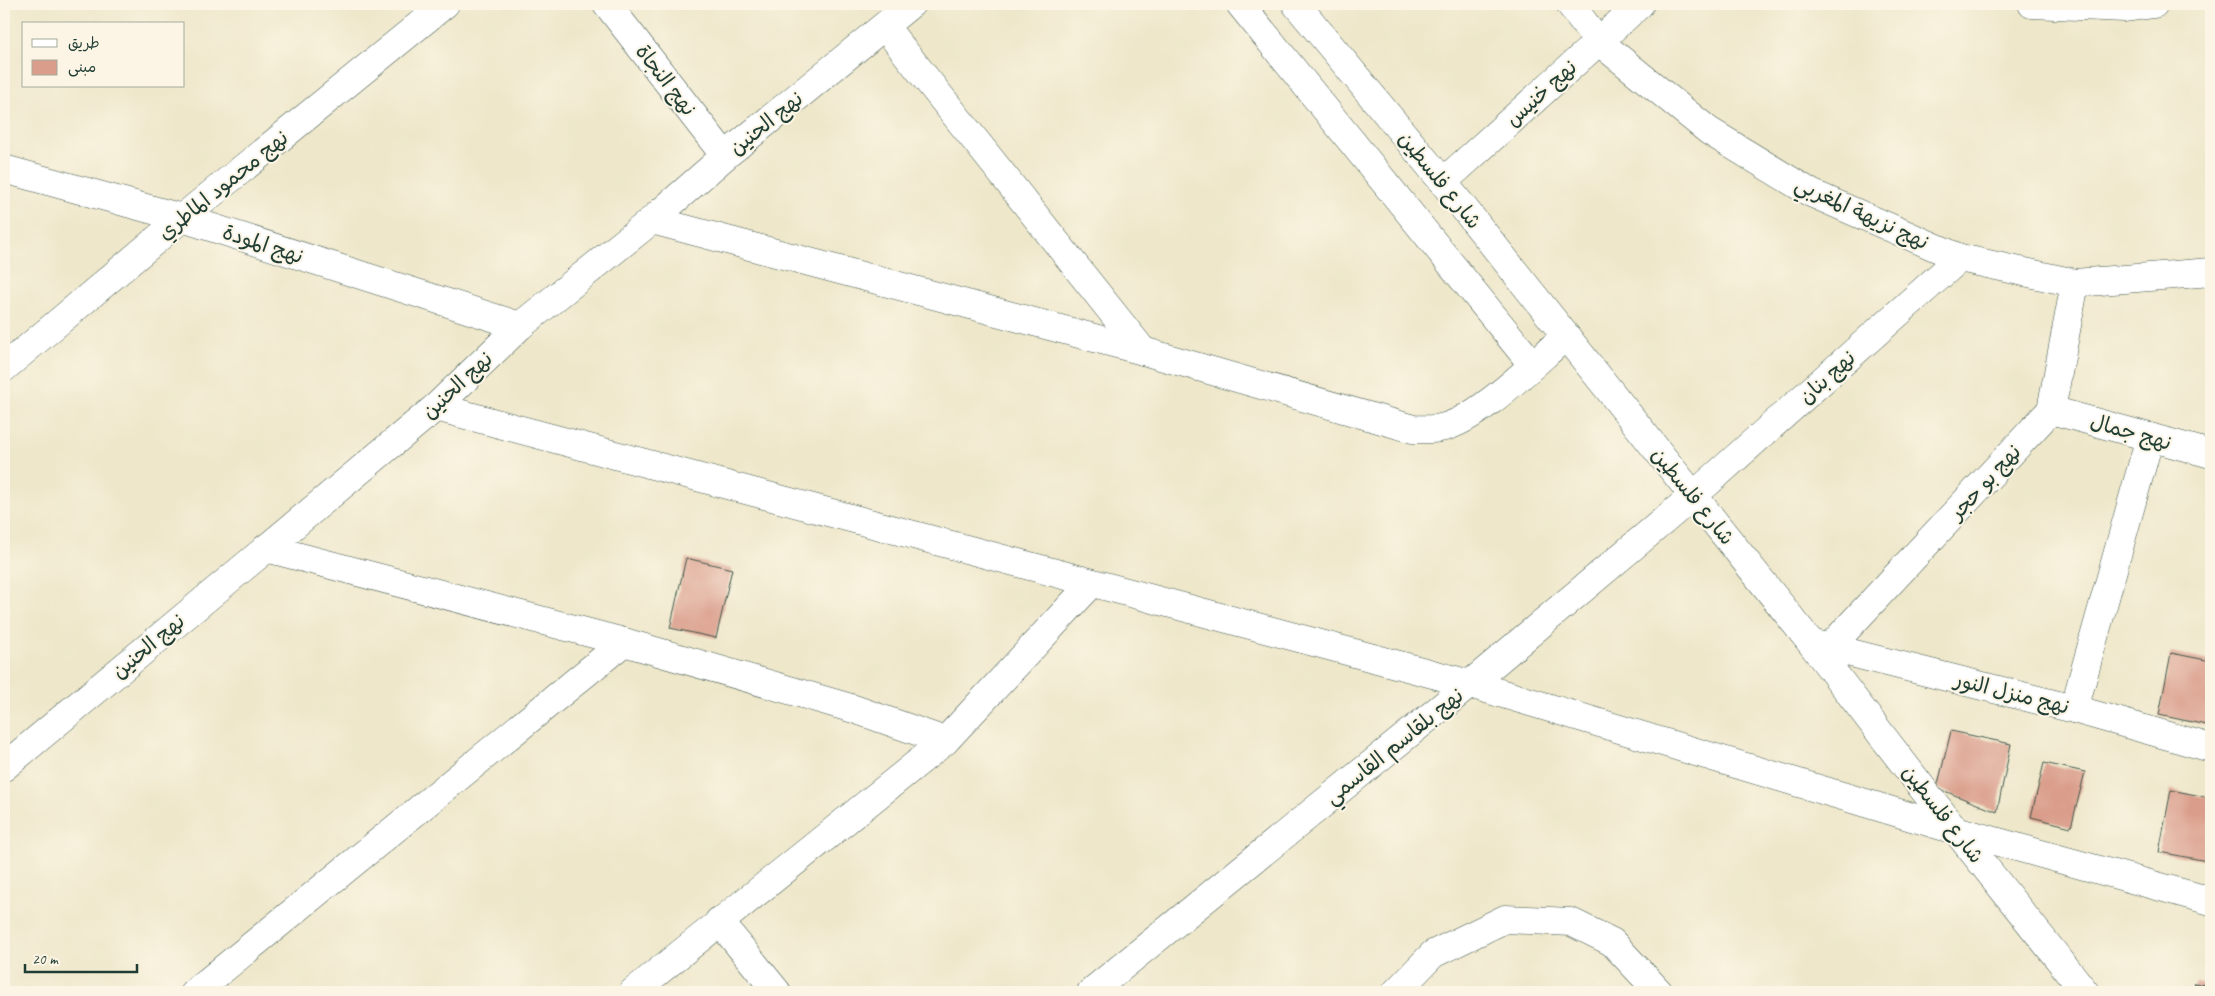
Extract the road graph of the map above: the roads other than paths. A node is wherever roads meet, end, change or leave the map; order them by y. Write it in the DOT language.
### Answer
graph roads {
  1 [pos="444,4"];
  2 [pos="607,4"];
  3 [pos="911,4"];
  4 [pos="1240,4"];
  5 [pos="1296,4"];
  6 [pos="1570,4"];
  7 [pos="1640,4"];
  8 [pos="2032,4"];
  9 [pos="2154,4"];
  10 [pos="884,27"];
  11 [pos="1598,41"];
  12 [pos="724,156"];
  13 [pos="4,169"];
  14 [pos="1443,182"];
  15 [pos="182,218"];
  16 [pos="652,220"];
  17 [pos="1960,258"];
  18 [pos="2211,272"];
  19 [pos="2074,284"];
  20 [pos="520,326"];
  21 [pos="1566,336"];
  22 [pos="1143,351"];
  23 [pos="1532,364"];
  24 [pos="4,368"];
  25 [pos="436,407"];
  26 [pos="2051,410"];
  27 [pos="2150,437"];
  28 [pos="2211,454"];
  29 [pos="1694,496"];
  30 [pos="266,548"];
  31 [pos="1092,582"];
  32 [pos="624,642"];
  33 [pos="1820,645"];
  34 [pos="1470,684"];
  35 [pos="2074,709"];
  36 [pos="945,740"];
  37 [pos="2211,748"];
  38 [pos="4,766"];
  39 [pos="1955,830"];
  40 [pos="2211,901"];
  41 [pos="720,921"];
  42 [pos="195,992"];
  43 [pos="633,992"];
  44 [pos="777,992"];
  45 [pos="1091,992"];
  46 [pos="1396,992"];
  47 [pos="1659,992"];
  48 [pos="2085,992"];
  1 -- 15 [label="street, نهج محمود الماطري"];
  2 -- 12 [label="street, نهج النجاة"];
  3 -- 10 [label="street, نهج الحنين"];
  4 -- 23 [label="street"];
  5 -- 14 [label="street, شارع فلسطين"];
  6 -- 11 [label="street, نهج نزيهة المغربي"];
  7 -- 11 [label="street, نهج خنيس"];
  8 -- 9 [label="street"];
  10 -- 12 [label="street, نهج الحنين"];
  10 -- 22 [label="street"];
  11 -- 14 [label="street, نهج خنيس"];
  11 -- 17 [label="street, نهج نزيهة المغربي"];
  12 -- 16 [label="street, نهج الحنين"];
  13 -- 15 [label="street, نهج المودة"];
  14 -- 21 [label="street, شارع فلسطين"];
  15 -- 20 [label="street, نهج المودة"];
  15 -- 24 [label="street, نهج محمود الماطري"];
  16 -- 20 [label="street, نهج الحنين"];
  16 -- 22 [label="street"];
  17 -- 19 [label="street, نهج نزيهة المغربي"];
  17 -- 29 [label="street, نهج بنان"];
  18 -- 19 [label="street, نهج نزيهة المغربي"];
  19 -- 26 [label="street"];
  20 -- 25 [label="street, نهج الحنين"];
  21 -- 23 [label="street"];
  21 -- 29 [label="street, شارع فلسطين"];
  22 -- 23 [label="street"];
  25 -- 30 [label="street, نهج الحنين"];
  25 -- 31 [label="street"];
  26 -- 27 [label="street, نهج جمال"];
  26 -- 33 [label="street, نهج بو حجر"];
  27 -- 28 [label="street, نهج جمال"];
  27 -- 35 [label="street"];
  29 -- 33 [label="street, شارع فلسطين"];
  29 -- 34 [label="street, نهج بلقاسم القاسمي"];
  30 -- 32 [label="street"];
  30 -- 38 [label="street, نهج الحنين"];
  31 -- 34 [label="street"];
  31 -- 36 [label="street"];
  32 -- 36 [label="street"];
  32 -- 42 [label="street"];
  33 -- 35 [label="street, نهج منزل النور"];
  33 -- 39 [label="street, شارع فلسطين"];
  34 -- 39 [label="street"];
  34 -- 45 [label="street, نهج بلقاسم القاسمي"];
  35 -- 37 [label="street, نهج منزل النور"];
  36 -- 41 [label="street"];
  39 -- 40 [label="street"];
  39 -- 48 [label="street, شارع فلسطين"];
  41 -- 43 [label="street"];
  41 -- 44 [label="street"];
  46 -- 47 [label="street"];
}
